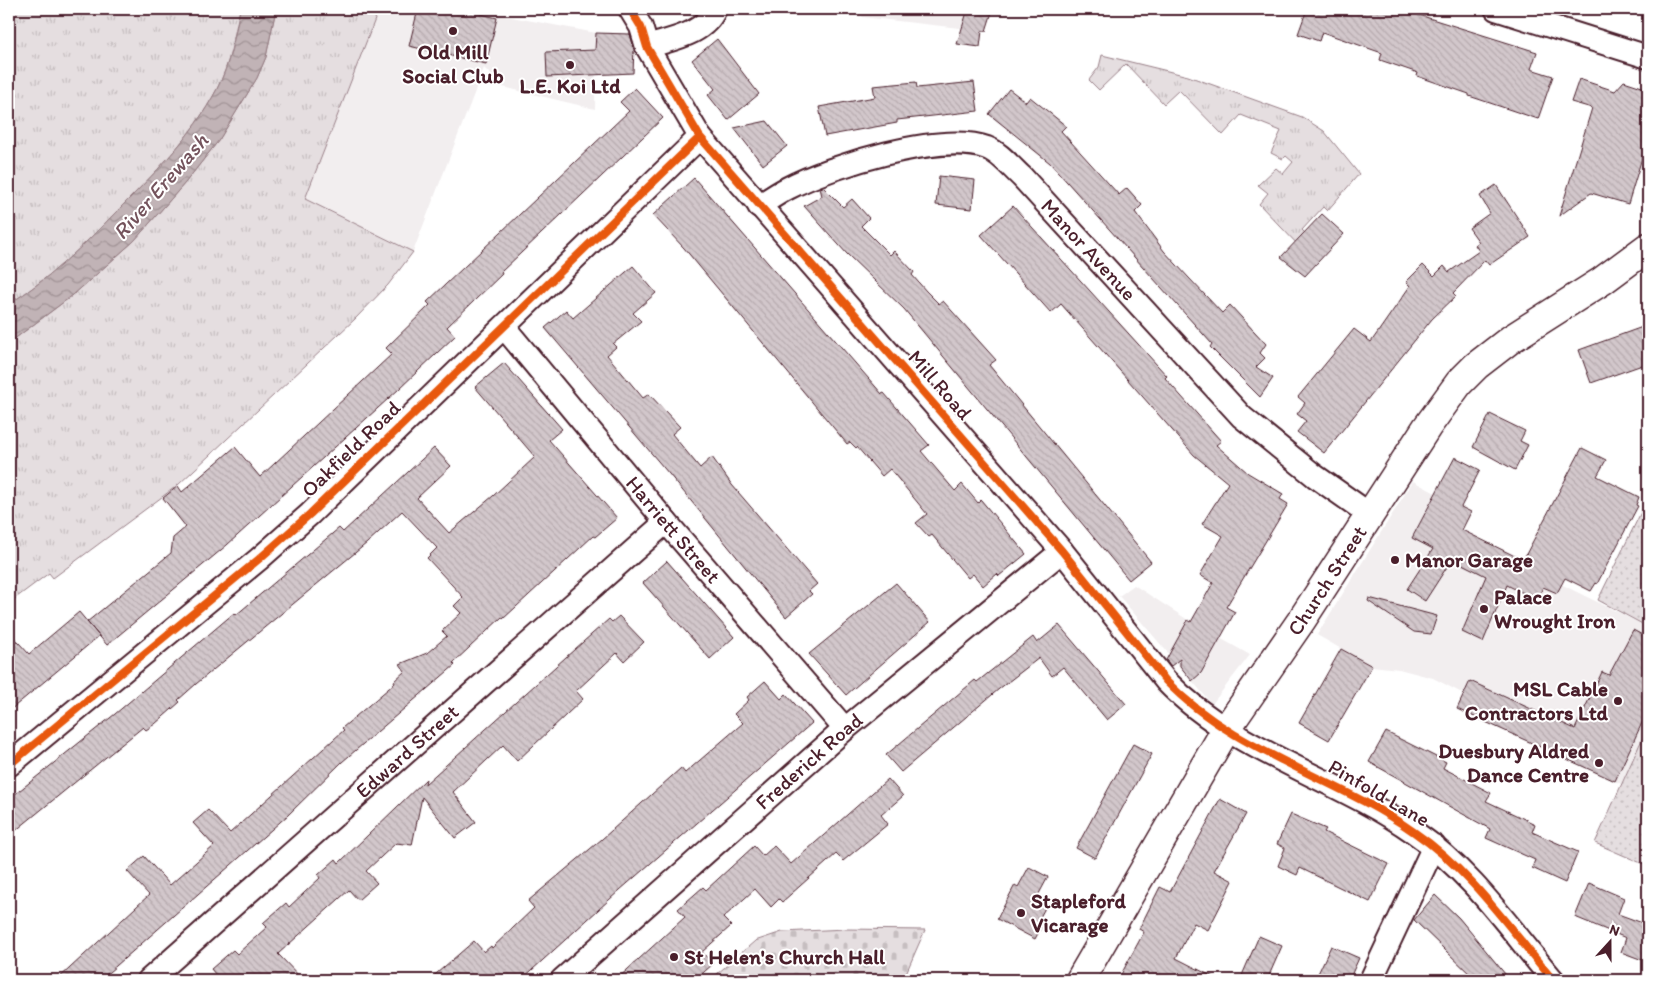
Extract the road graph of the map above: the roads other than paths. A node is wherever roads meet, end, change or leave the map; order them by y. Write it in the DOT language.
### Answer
graph roads {
  1 [pos="630,9"];
  2 [pos="715,9"];
  3 [pos="1496,9"];
  4 [pos="647,48"];
  5 [pos="1648,58"];
  6 [pos="700,137"];
  7 [pos="759,206"];
  8 [pos="1648,248"];
  9 [pos="504,327"];
  10 [pos="1369,514"];
  11 [pos="666,522"];
  12 [pos="1062,551"];
  13 [pos="845,729"];
  14 [pos="1226,731"];
  15 [pos="9,765"];
  16 [pos="1434,846"];
  17 [pos="149,980"];
  18 [pos="562,980"];
  19 [pos="1080,980"];
  20 [pos="1371,980"];
  21 [pos="1553,980"];
  1 -- 4 [label="street, Mill Road"];
  2 -- 4 [label="street"];
  3 -- 5 [label="street"];
  4 -- 6 [label="street, Mill Road"];
  6 -- 7 [label="street, Mill Road"];
  6 -- 9 [label="street, Oakfield Road"];
  7 -- 10 [label="street, Manor Avenue"];
  7 -- 12 [label="street, Mill Road"];
  8 -- 10 [label="main road, Church Street"];
  9 -- 11 [label="street, Harriett Street"];
  9 -- 15 [label="street, Oakfield Road"];
  10 -- 14 [label="main road, Church Street"];
  11 -- 13 [label="street, Harriett Street"];
  11 -- 17 [label="street, Edward Street"];
  12 -- 13 [label="street, Frederick Road"];
  12 -- 14 [label="street, Mill Road"];
  13 -- 18 [label="street, Frederick Road"];
  14 -- 16 [label="street, Pinfold Lane"];
  14 -- 19 [label="main road, Church Street"];
  16 -- 20 [label="street"];
  16 -- 21 [label="street, Pinfold Lane"];
}
